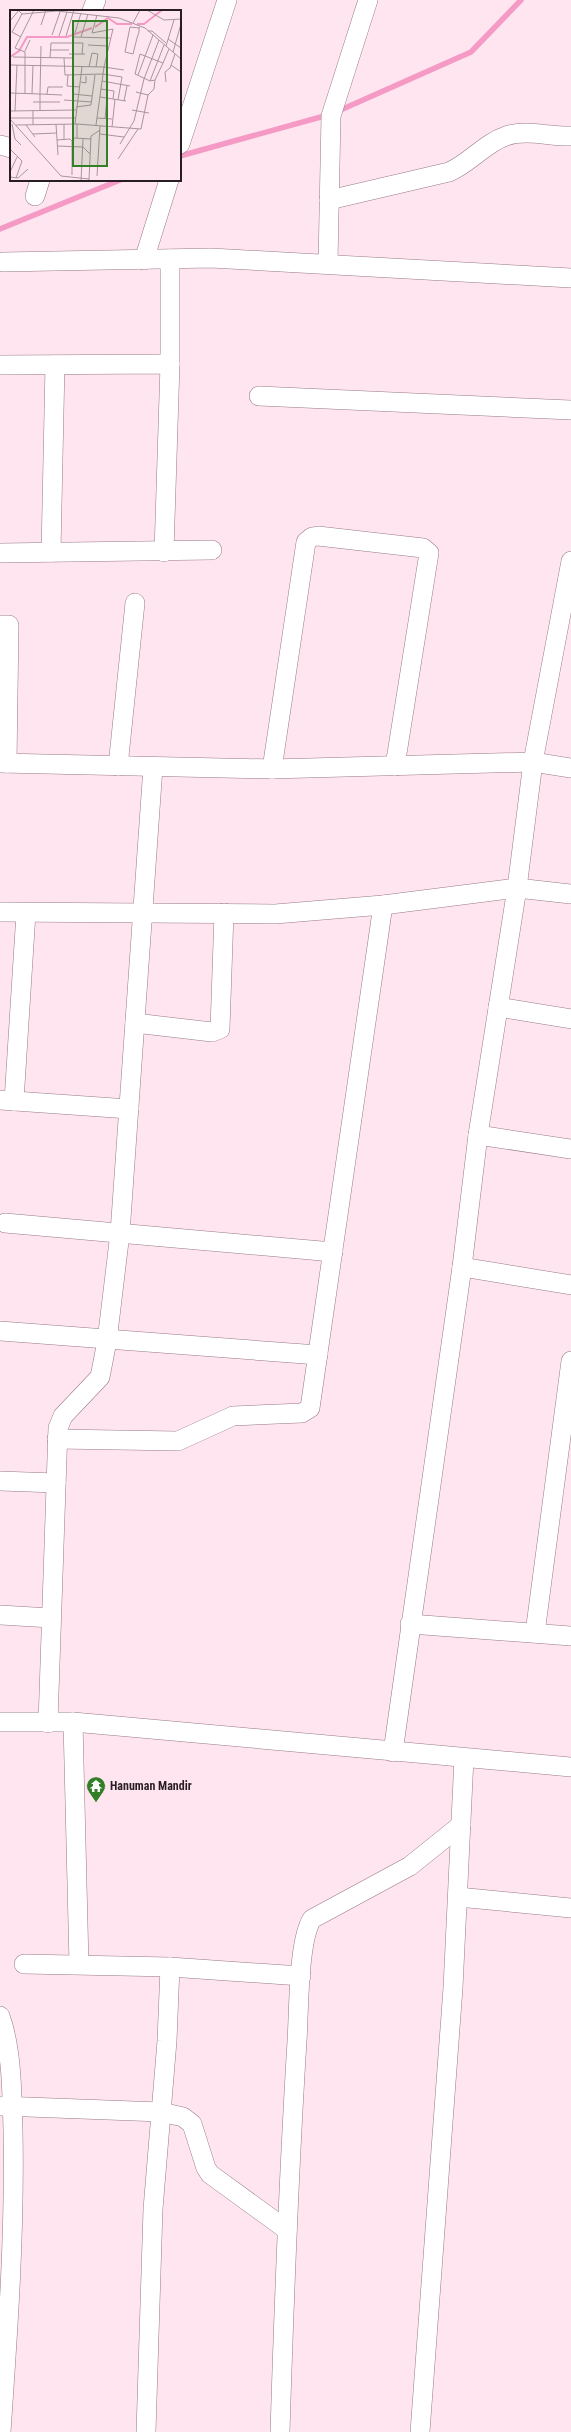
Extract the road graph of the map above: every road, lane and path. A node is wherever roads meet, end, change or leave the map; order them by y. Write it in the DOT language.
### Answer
graph roads {
  1 [pos="96,0"];
  2 [pos="227,0"];
  3 [pos="368,0"];
  4 [pos="92,10"];
  5 [pos="571,136"];
  6 [pos="181,141"];
  7 [pos="0,145"];
  8 [pos="10,148"];
  9 [pos="169,181"];
  10 [pos="329,200"];
  11 [pos="170,259"];
  12 [pos="144,260"];
  13 [pos="3,262"];
  14 [pos="328,263"];
  15 [pos="571,278"];
  16 [pos="170,364"];
  17 [pos="0,365"];
  18 [pos="55,365"];
  19 [pos="259,396"];
  20 [pos="571,410"];
  21 [pos="212,550"];
  22 [pos="51,552"];
  23 [pos="164,552"];
  24 [pos="0,553"];
  25 [pos="571,560"];
  26 [pos="135,604"];
  27 [pos="566,615"];
  28 [pos="0,625"];
  29 [pos="533,762"];
  30 [pos="4,763"];
  31 [pos="118,766"];
  32 [pos="395,766"];
  33 [pos="153,767"];
  34 [pos="571,768"];
  35 [pos="272,769"];
  36 [pos="517,888"];
  37 [pos="571,894"];
  38 [pos="383,905"];
  39 [pos="0,912"];
  40 [pos="142,912"];
  41 [pos="26,913"];
  42 [pos="224,913"];
  43 [pos="498,1007"];
  44 [pos="571,1019"];
  45 [pos="135,1023"];
  46 [pos="7,1101"];
  47 [pos="129,1109"];
  48 [pos="478,1135"];
  49 [pos="571,1148"];
  50 [pos="5,1223"];
  51 [pos="120,1233"];
  52 [pos="333,1252"];
  53 [pos="462,1267"];
  54 [pos="571,1285"];
  55 [pos="0,1331"];
  56 [pos="106,1340"];
  57 [pos="318,1355"];
  58 [pos="571,1361"];
  59 [pos="57,1439"];
  60 [pos="0,1481"];
  61 [pos="56,1483"];
  62 [pos="0,1615"];
  63 [pos="51,1618"];
  64 [pos="410,1624"];
  65 [pos="535,1633"];
  66 [pos="571,1636"];
  67 [pos="0,1722"];
  68 [pos="73,1722"];
  69 [pos="48,1723"];
  70 [pos="393,1752"];
  71 [pos="464,1758"];
  72 [pos="571,1767"];
  73 [pos="462,1825"];
  74 [pos="458,1897"];
  75 [pos="571,1908"];
  76 [pos="24,1964"];
  77 [pos="79,1964"];
  78 [pos="170,1967"];
  79 [pos="301,1976"];
  80 [pos="0,2016"];
  81 [pos="6,2106"];
  82 [pos="161,2112"];
  83 [pos="287,2230"];
  84 [pos="1,2432"];
  85 [pos="146,2432"];
  86 [pos="280,2432"];
  87 [pos="420,2432"];
  1 -- 4 [label="street"];
  2 -- 6 [label="street"];
  3 -- 10 [label="street"];
  5 -- 10 [label="street"];
  7 -- 8 [label="street"];
  9 -- 12 [label="street"];
  10 -- 14 [label="street"];
  11 -- 12 [label="street"];
  11 -- 14 [label="street"];
  11 -- 16 [label="street"];
  12 -- 13 [label="street"];
  14 -- 15 [label="street"];
  16 -- 18 [label="street"];
  16 -- 23 [label="street"];
  17 -- 18 [label="street"];
  18 -- 22 [label="street"];
  19 -- 20 [label="street"];
  21 -- 23 [label="street"];
  22 -- 23 [label="street"];
  22 -- 24 [label="street"];
  25 -- 27 [label="street"];
  26 -- 31 [label="street"];
  27 -- 29 [label="street"];
  28 -- 30 [label="street"];
  29 -- 32 [label="street"];
  29 -- 34 [label="street"];
  29 -- 36 [label="street"];
  30 -- 31 [label="street"];
  31 -- 33 [label="street"];
  32 -- 35 [label="street"];
  32 -- 35 [label="street"];
  33 -- 35 [label="street"];
  33 -- 40 [label="street"];
  36 -- 37 [label="street"];
  36 -- 38 [label="street"];
  36 -- 43 [label="street"];
  38 -- 42 [label="street"];
  38 -- 52 [label="street"];
  39 -- 41 [label="street"];
  40 -- 41 [label="street"];
  40 -- 42 [label="street"];
  40 -- 45 [label="street"];
  41 -- 46 [label="street"];
  42 -- 45 [label="street"];
  43 -- 44 [label="street"];
  43 -- 48 [label="street"];
  45 -- 47 [label="street"];
  46 -- 47 [label="street"];
  47 -- 51 [label="street"];
  48 -- 49 [label="street"];
  48 -- 53 [label="street"];
  50 -- 51 [label="street"];
  51 -- 52 [label="street"];
  51 -- 56 [label="street"];
  52 -- 57 [label="street"];
  53 -- 54 [label="street"];
  53 -- 64 [label="street"];
  55 -- 56 [label="street"];
  56 -- 57 [label="street"];
  56 -- 59 [label="street"];
  57 -- 59 [label="street"];
  58 -- 65 [label="street"];
  59 -- 61 [label="street"];
  60 -- 61 [label="street"];
  61 -- 63 [label="street"];
  62 -- 63 [label="street"];
  63 -- 69 [label="street"];
  64 -- 65 [label="street"];
  64 -- 70 [label="street"];
  65 -- 66 [label="street"];
  67 -- 69 [label="street"];
  68 -- 69 [label="street"];
  68 -- 70 [label="street"];
  68 -- 77 [label="street"];
  70 -- 71 [label="street"];
  71 -- 72 [label="street"];
  71 -- 73 [label="street"];
  73 -- 74 [label="street"];
  73 -- 79 [label="street"];
  74 -- 75 [label="street"];
  74 -- 87 [label="street"];
  76 -- 77 [label="street"];
  77 -- 78 [label="street"];
  78 -- 79 [label="street"];
  78 -- 82 [label="street"];
  79 -- 83 [label="street"];
  80 -- 81 [label="street"];
  81 -- 82 [label="street"];
  81 -- 84 [label="street"];
  82 -- 83 [label="street"];
  82 -- 85 [label="street"];
  83 -- 86 [label="street"];
}
